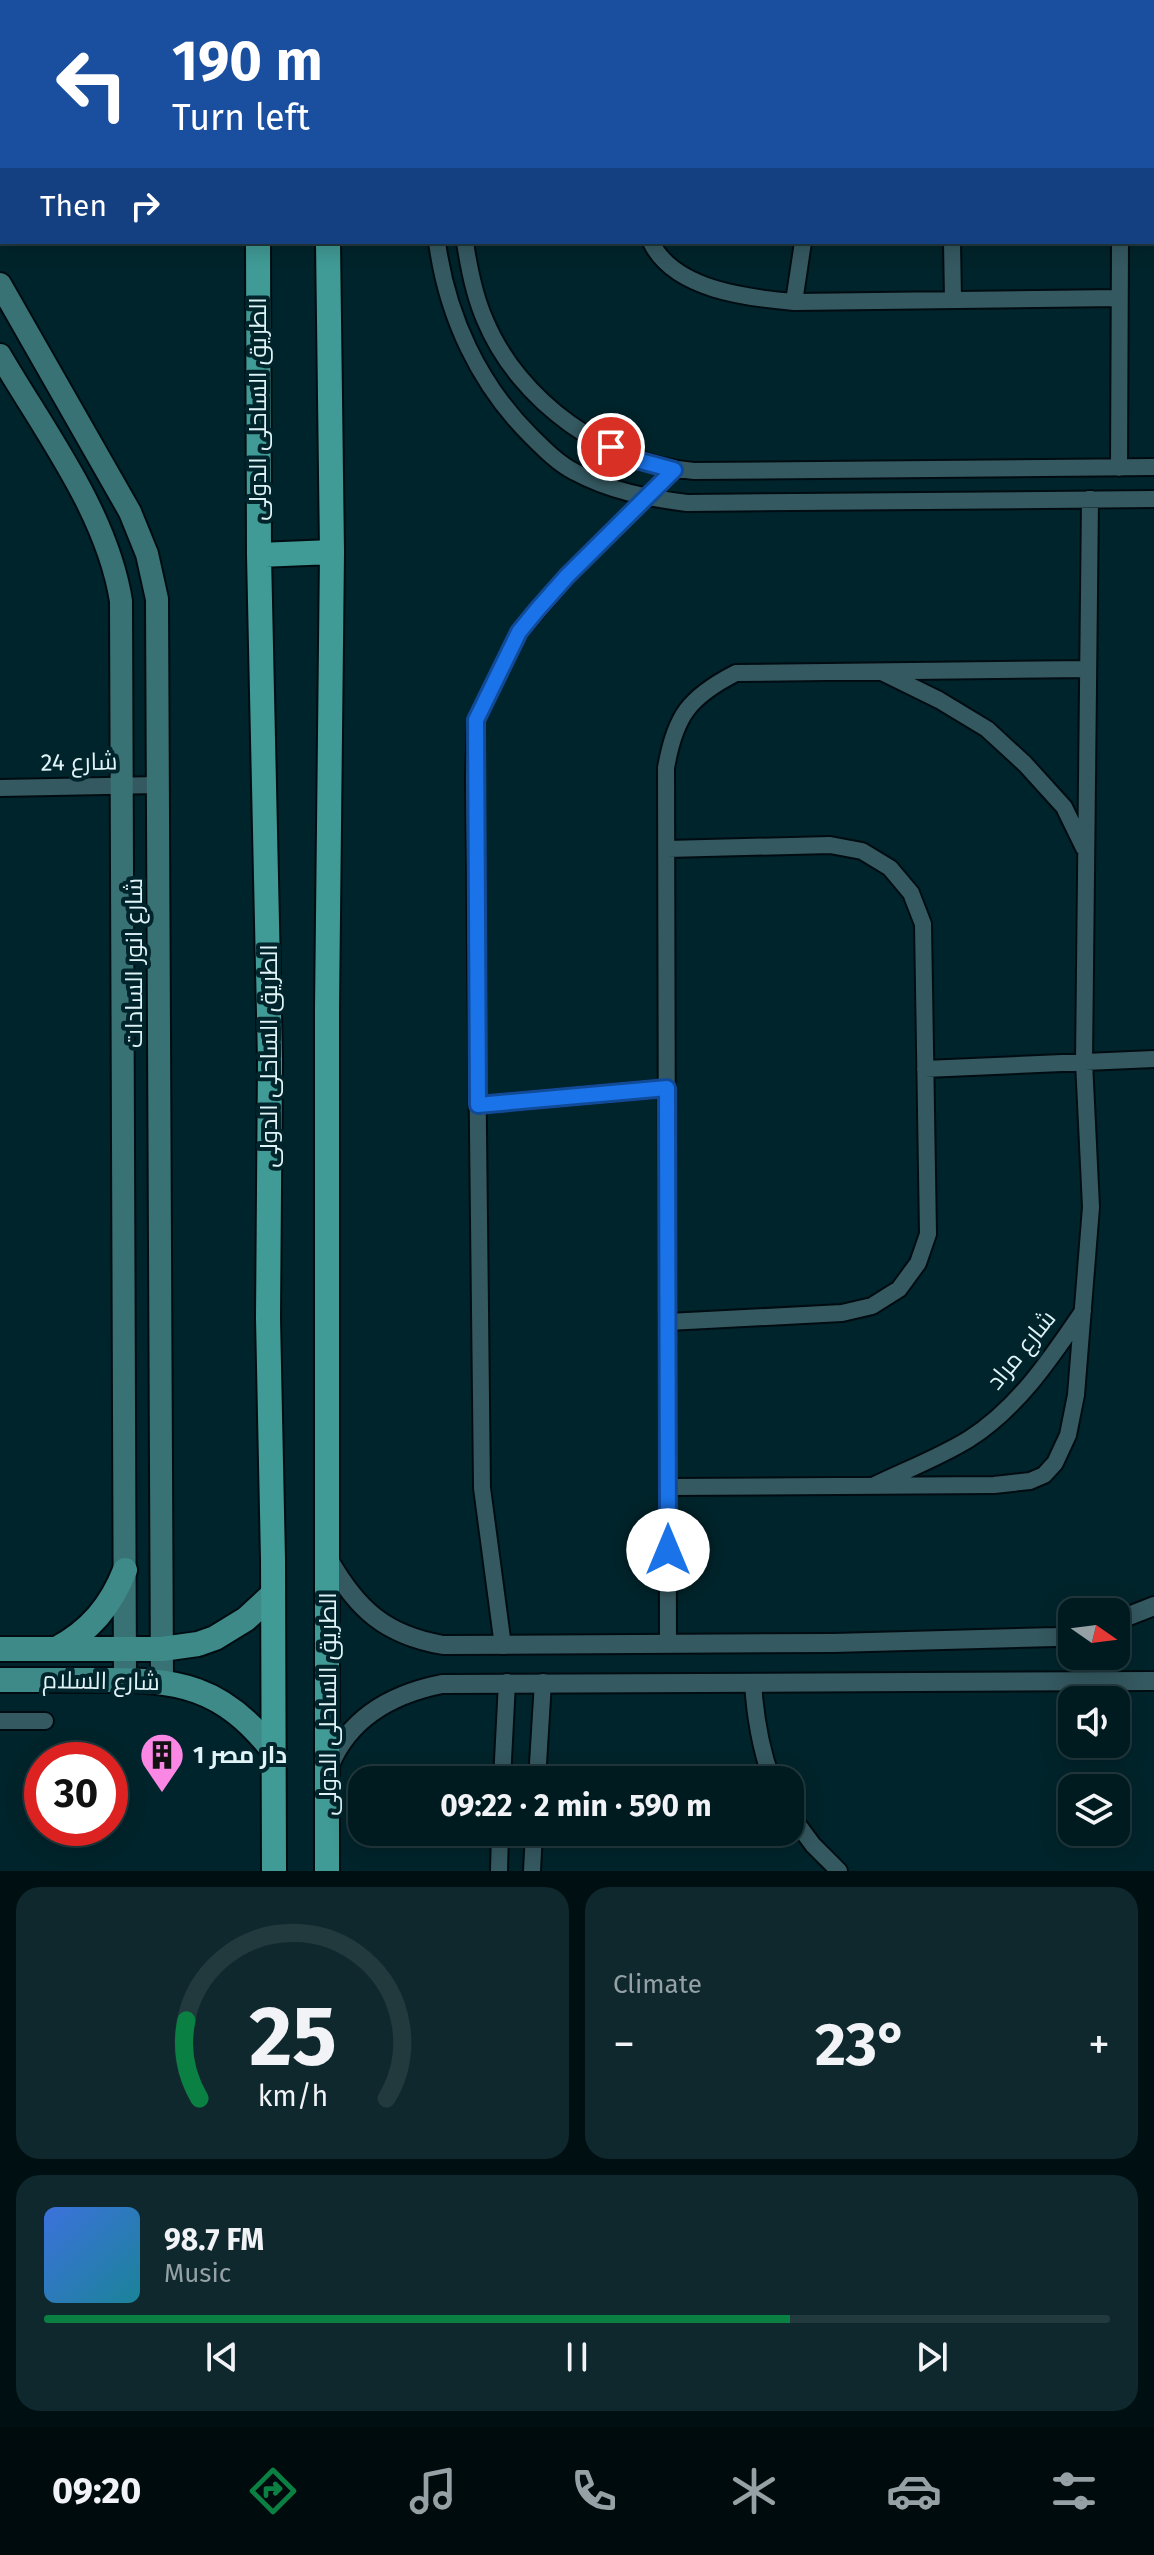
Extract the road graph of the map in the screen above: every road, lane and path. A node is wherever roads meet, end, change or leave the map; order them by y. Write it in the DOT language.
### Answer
graph roads {
  1 [pos="258,244"];
  2 [pos="328,244"];
  3 [pos="438,244"];
  4 [pos="465,244"];
  5 [pos="652,244"];
  6 [pos="803,244"];
  7 [pos="952,244"];
  8 [pos="1120,244"];
  9 [pos="0,284"];
  10 [pos="1119,298"];
  11 [pos="953,300"];
  12 [pos="794,302"];
  13 [pos="0,355"];
  14 [pos="1154,467"];
  15 [pos="1119,468"];
  16 [pos="674,470"];
  17 [pos="644,497"];
  18 [pos="1090,499"];
  19 [pos="1154,499"];
  20 [pos="332,552"];
  21 [pos="259,555"];
  22 [pos="1088,669"];
  23 [pos="879,671"];
  24 [pos="159,785"];
  25 [pos="123,786"];
  26 [pos="0,788"];
  27 [pos="667,849"];
  28 [pos="1086,852"];
  29 [pos="1154,1059"];
  30 [pos="1084,1062"];
  31 [pos="925,1069"];
  32 [pos="667,1088"];
  33 [pos="478,1105"];
  34 [pos="161,1223"];
  35 [pos="124,1226"];
  36 [pos="1083,1311"];
  37 [pos="668,1322"];
  38 [pos="668,1487"];
  39 [pos="870,1487"];
  40 [pos="329,1560"];
  41 [pos="125,1570"];
  42 [pos="273,1594"];
  43 [pos="1154,1606"];
  44 [pos="1130,1615"];
  45 [pos="1058,1637"];
  46 [pos="668,1644"];
  47 [pos="503,1646"];
  48 [pos="0,1649"];
  49 [pos="56,1649"];
  50 [pos="125,1649"];
  51 [pos="162,1649"];
  52 [pos="0,1680"];
  53 [pos="125,1680"];
  54 [pos="162,1681"];
  55 [pos="1154,1681"];
  56 [pos="507,1682"];
  57 [pos="543,1682"];
  58 [pos="753,1682"];
  59 [pos="0,1721"];
  60 [pos="45,1721"];
  61 [pos="274,1752"];
  62 [pos="503,1766"];
  63 [pos="538,1766"];
  64 [pos="767,1766"];
  65 [pos="328,1771"];
  66 [pos="804,1833"];
  67 [pos="500,1846"];
  68 [pos="533,1846"];
  69 [pos="274,1871"];
  70 [pos="327,1871"];
  71 [pos="499,1871"];
  72 [pos="532,1871"];
  73 [pos="839,1871"];
  1 -- 21 [label="highway, الطريق الساحلى الدولى"];
  2 -- 20 [label="highway, الطريق الساحلى الدولى"];
  3 -- 17 [label="street"];
  4 -- 16 [label="street"];
  5 -- 12 [label="street"];
  6 -- 12 [label="street"];
  7 -- 11 [label="street"];
  8 -- 10 [label="street"];
  9 -- 24 [label="main road, شارع انور السادات"];
  10 -- 11 [label="street"];
  10 -- 15 [label="street"];
  11 -- 12 [label="street"];
  13 -- 25 [label="main road, شارع انور السادات"];
  14 -- 15 [label="street"];
  15 -- 16 [label="street"];
  16 -- 17 [label="street"];
  17 -- 18 [label="street"];
  17 -- 33 [label="street"];
  18 -- 19 [label="street"];
  18 -- 22 [label="street"];
  20 -- 21 [label="highway"];
  20 -- 40 [label="highway, الطريق الساحلى الدولى"];
  21 -- 42 [label="highway, الطريق الساحلى الدولى"];
  22 -- 23 [label="street"];
  22 -- 28 [label="street"];
  23 -- 27 [label="street"];
  23 -- 28 [label="street"];
  24 -- 25 [label="street, شارع 24"];
  24 -- 34 [label="main road, شارع انور السادات"];
  25 -- 26 [label="street, شارع 24"];
  25 -- 35 [label="main road, شارع انور السادات"];
  27 -- 31 [label="street"];
  27 -- 32 [label="street"];
  28 -- 30 [label="street"];
  29 -- 30 [label="street"];
  30 -- 31 [label="street"];
  30 -- 36 [label="street"];
  31 -- 37 [label="street"];
  32 -- 33 [label="street"];
  32 -- 37 [label="street"];
  33 -- 47 [label="street"];
  34 -- 35 [label="main road"];
  34 -- 51 [label="main road, شارع انور السادات"];
  35 -- 41 [label="main road, شارع انور السادات"];
  36 -- 39 [label="street, شارع مراد"];
  36 -- 39 [label="street"];
  37 -- 38 [label="street"];
  38 -- 39 [label="street"];
  38 -- 46 [label="street"];
  40 -- 47 [label="street"];
  40 -- 65 [label="highway, الطريق الساحلى الدولى"];
  41 -- 49 [label="main road"];
  41 -- 50 [label="main road, شارع انور السادات"];
  42 -- 51 [label="main road, شارع السلام"];
  42 -- 61 [label="highway, الطريق الساحلى الدولى"];
  43 -- 44 [label="street"];
  45 -- 46 [label="street"];
  46 -- 47 [label="street"];
  48 -- 49 [label="main road, شارع السلام"];
  49 -- 50 [label="main road, شارع السلام"];
  50 -- 51 [label="main road, شارع السلام"];
  50 -- 53 [label="main road, شارع انور السادات"];
  51 -- 54 [label="main road, شارع انور السادات"];
  52 -- 53 [label="main road, شارع السلام"];
  53 -- 54 [label="main road, شارع السلام"];
  54 -- 61 [label="main road, شارع السلام"];
  55 -- 58 [label="street"];
  56 -- 57 [label="street"];
  56 -- 62 [label="street"];
  56 -- 65 [label="street"];
  57 -- 58 [label="street"];
  57 -- 63 [label="street"];
  58 -- 64 [label="street"];
  59 -- 60 [label="street"];
  61 -- 69 [label="highway, الطريق الساحلى الدولى"];
  65 -- 70 [label="highway, الطريق الساحلى الدولى"];
  66 -- 73 [label="street"];
  67 -- 71 [label="street"];
  68 -- 72 [label="street"];
}
